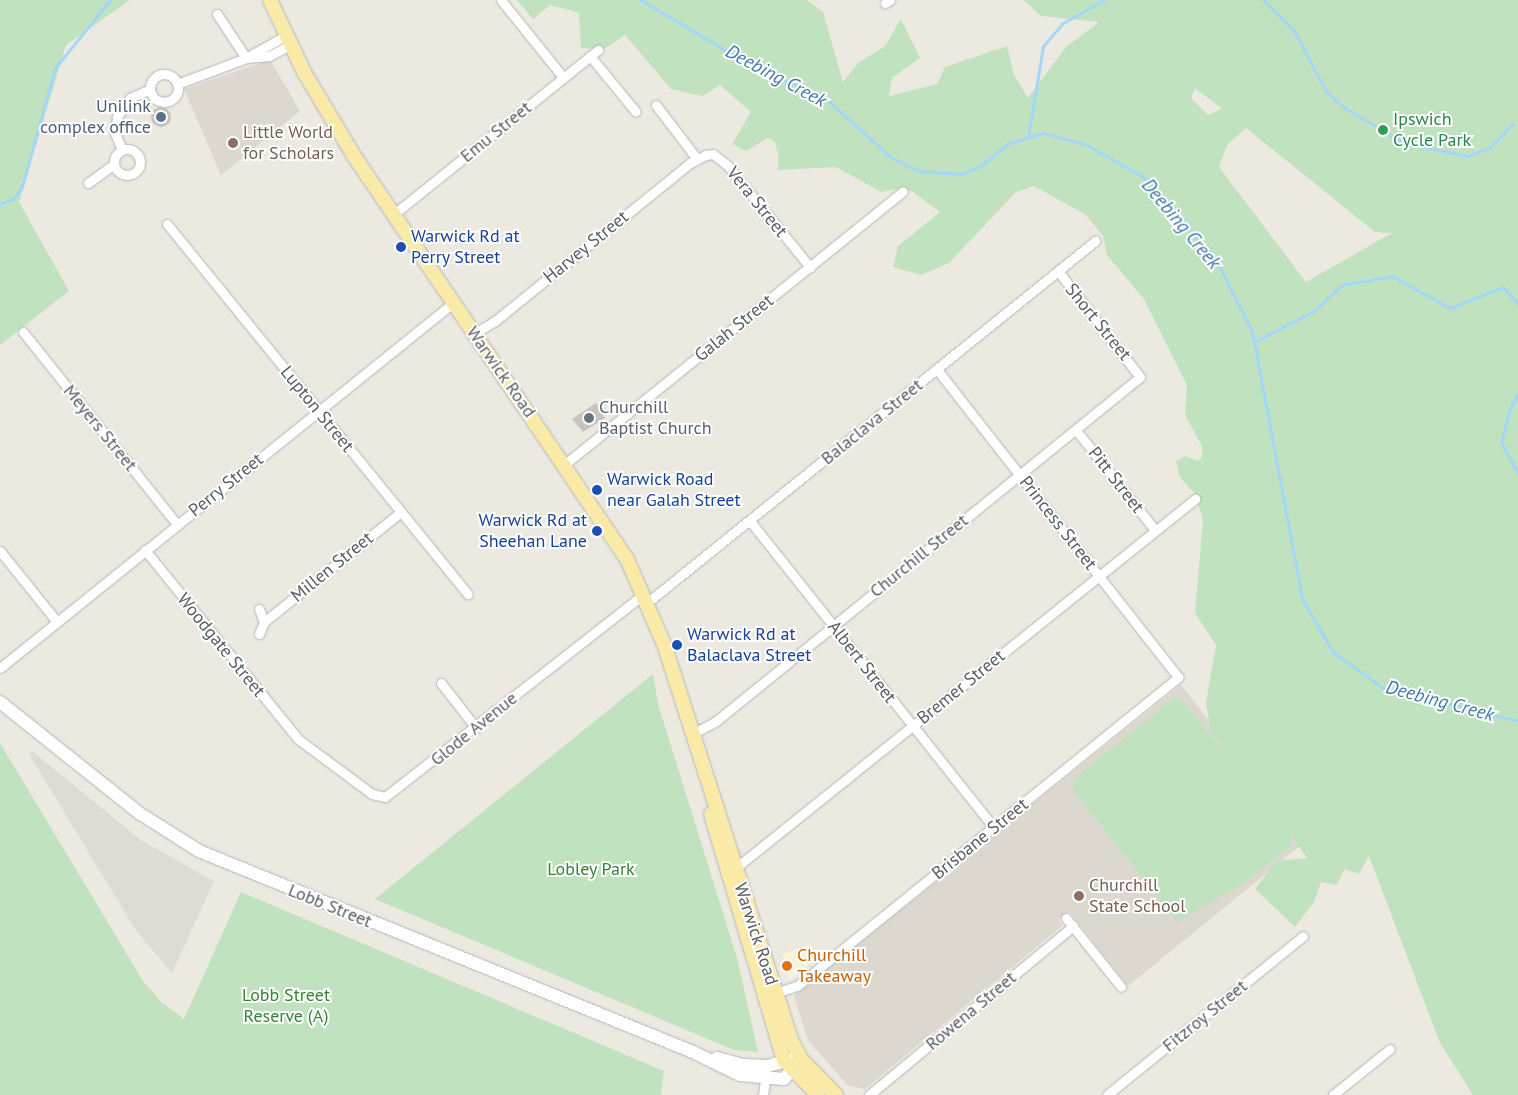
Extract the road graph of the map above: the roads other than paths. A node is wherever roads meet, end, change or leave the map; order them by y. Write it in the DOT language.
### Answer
graph roads {
  1 [pos="270,0"];
  2 [pos="501,0"];
  3 [pos="217,14"];
  4 [pos="287,40"];
  5 [pos="598,50"];
  6 [pos="590,56"];
  7 [pos="246,58"];
  8 [pos="563,77"];
  9 [pos="177,84"];
  10 [pos="150,89"];
  11 [pos="656,105"];
  12 [pos="636,112"];
  13 [pos="122,150"];
  14 [pos="697,159"];
  15 [pos="114,164"];
  16 [pos="88,183"];
  17 [pos="903,191"];
  18 [pos="394,214"];
  19 [pos="167,224"];
  20 [pos="1095,241"];
  21 [pos="810,266"];
  22 [pos="1058,271"];
  23 [pos="453,303"];
  24 [pos="23,332"];
  25 [pos="474,333"];
  26 [pos="937,370"];
  27 [pos="1139,373"];
  28 [pos="318,411"];
  29 [pos="1076,430"];
  30 [pos="565,464"];
  31 [pos="1020,475"];
  32 [pos="1195,499"];
  33 [pos="401,512"];
  34 [pos="750,521"];
  35 [pos="178,524"];
  36 [pos="1155,530"];
  37 [pos="145,550"];
  38 [pos="0,551"];
  39 [pos="1099,575"];
  40 [pos="468,594"];
  41 [pos="646,598"];
  42 [pos="260,609"];
  43 [pos="57,622"];
  44 [pos="264,622"];
  45 [pos="832,625"];
  46 [pos="259,634"];
  47 [pos="0,668"];
  48 [pos="1178,677"];
  49 [pos="441,683"];
  50 [pos="0,702"];
  51 [pos="912,726"];
  52 [pos="476,728"];
  53 [pos="692,734"];
  54 [pos="298,739"];
  55 [pos="993,828"];
  56 [pos="730,871"];
  57 [pos="1066,918"];
  58 [pos="1073,926"];
  59 [pos="1303,936"];
  60 [pos="1121,987"];
  61 [pos="776,992"];
  62 [pos="1390,1049"];
  63 [pos="693,1052"];
  64 [pos="801,1058"];
  65 [pos="788,1065"];
  66 [pos="766,1080"];
  67 [pos="763,1095"];
  68 [pos="818,1095"];
  69 [pos="836,1095"];
  70 [pos="869,1095"];
  71 [pos="1107,1095"];
  72 [pos="1333,1095"];
  1 -- 4 [label="main road, Warwick Road"];
  2 -- 8 [label="street"];
  3 -- 7 [label="street"];
  4 -- 7 [label="street"];
  4 -- 18 [label="main road, Warwick Road"];
  5 -- 6 [label="street, Emu Street"];
  6 -- 8 [label="street, Emu Street"];
  6 -- 12 [label="street"];
  7 -- 9 [label="street"];
  8 -- 18 [label="street, Emu Street"];
  9 -- 10 [label="street"];
  9 -- 10 [label="street"];
  10 -- 13 [label="street"];
  11 -- 14 [label="street"];
  13 -- 15 [label="street"];
  13 -- 15 [label="street"];
  14 -- 21 [label="street, Vera Street"];
  14 -- 25 [label="street, Harvey Street"];
  15 -- 16 [label="street"];
  17 -- 21 [label="street, Galah Street"];
  18 -- 23 [label="main road, Warwick Road"];
  19 -- 28 [label="street, Lupton Street"];
  20 -- 22 [label="street, Balaclava Street"];
  21 -- 30 [label="street, Galah Street"];
  22 -- 26 [label="street, Balaclava Street"];
  22 -- 27 [label="street, Short Street"];
  23 -- 25 [label="main road, Warwick Road"];
  23 -- 28 [label="street, Perry Street"];
  24 -- 35 [label="street, Meyers Street"];
  25 -- 30 [label="main road, Warwick Road"];
  26 -- 31 [label="street, Princess Street"];
  26 -- 34 [label="street, Balaclava Street"];
  27 -- 29 [label="street, Churchill Street"];
  28 -- 33 [label="street, Lupton Street"];
  28 -- 35 [label="street, Perry Street"];
  29 -- 31 [label="street, Churchill Street"];
  29 -- 36 [label="street, Pitt Street"];
  30 -- 41 [label="main road, Warwick Road"];
  31 -- 39 [label="street, Princess Street"];
  31 -- 45 [label="street, Churchill Street"];
  32 -- 36 [label="street, Bremer Street"];
  33 -- 40 [label="street, Lupton Street"];
  33 -- 44 [label="street, Millen Street"];
  34 -- 41 [label="street, Balaclava Street"];
  34 -- 45 [label="street, Albert Street"];
  35 -- 37 [label="street, Perry Street"];
  36 -- 39 [label="street, Bremer Street"];
  37 -- 43 [label="street, Perry Street"];
  37 -- 54 [label="street, Woodgate Street"];
  38 -- 43 [label="street"];
  39 -- 48 [label="street, Princess Street"];
  39 -- 51 [label="street, Bremer Street"];
  41 -- 52 [label="street, Glode Avenue"];
  41 -- 53 [label="main road, Warwick Road"];
  42 -- 44 [label="street"];
  43 -- 47 [label="street, Perry Street"];
  44 -- 46 [label="street, Millen Street"];
  45 -- 51 [label="street, Albert Street"];
  45 -- 53 [label="street, Churchill Street"];
  48 -- 55 [label="street, Brisbane Street"];
  49 -- 52 [label="street"];
  50 -- 63 [label="main road, Lobb Street"];
  51 -- 55 [label="street, Albert Street"];
  51 -- 56 [label="street, Bremer Street"];
  52 -- 54 [label="street, Glode Avenue"];
  53 -- 56 [label="main road, Warwick Road"];
  55 -- 61 [label="street, Brisbane Street"];
  56 -- 61 [label="main road, Warwick Road"];
  56 -- 65 [label="main road, Warwick Road"];
  57 -- 58 [label="street"];
  58 -- 60 [label="street"];
  58 -- 70 [label="street, Rowena Street"];
  59 -- 71 [label="street, Fitzroy Street"];
  61 -- 64 [label="main road, Warwick Road"];
  62 -- 72 [label="street"];
  63 -- 65 [label="main road, Lobb Street"];
  63 -- 66 [label="main road, Lobb Street"];
  64 -- 65 [label="main road, Lobb Street"];
  64 -- 69 [label="main road, Warwick Road"];
  65 -- 66 [label="main road, Lobb Street"];
  65 -- 68 [label="main road, Warwick Road"];
  66 -- 67 [label="street"];
}
